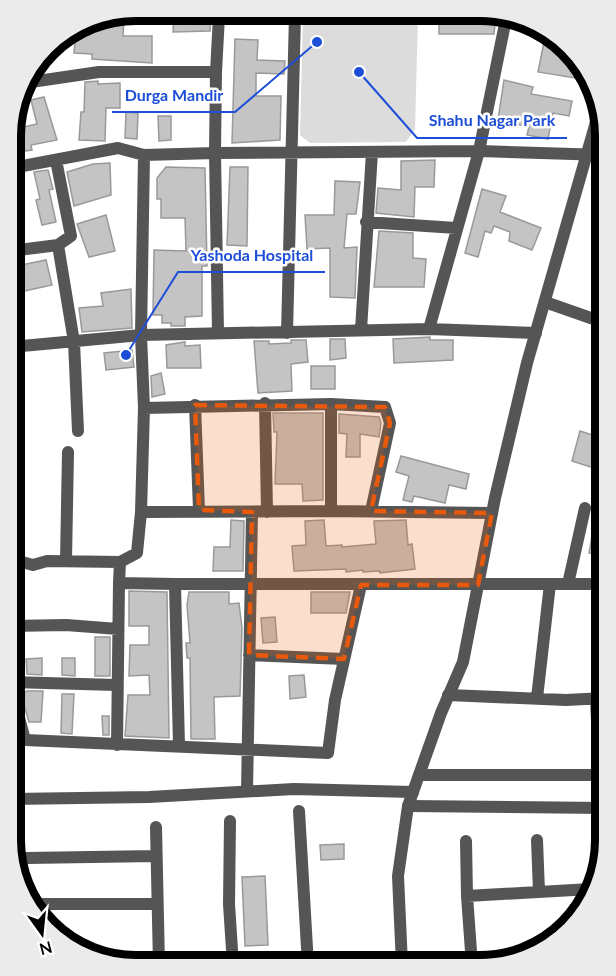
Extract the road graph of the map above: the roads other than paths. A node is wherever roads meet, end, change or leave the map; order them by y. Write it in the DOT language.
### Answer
graph roads {
  1 [pos="219,21"];
  2 [pos="295,21"];
  3 [pos="505,24"];
  4 [pos="216,72"];
  5 [pos="37,80"];
  6 [pos="595,128"];
  7 [pos="479,151"];
  8 [pos="372,152"];
  9 [pos="215,153"];
  10 [pos="292,153"];
  11 [pos="144,155"];
  12 [pos="588,156"];
  13 [pos="595,156"];
  14 [pos="56,160"];
  15 [pos="21,166"];
  16 [pos="366,222"];
  17 [pos="456,228"];
  18 [pos="58,245"];
  19 [pos="21,250"];
  20 [pos="546,302"];
  21 [pos="595,319"];
  22 [pos="429,329"];
  23 [pos="361,330"];
  24 [pos="218,333"];
  25 [pos="287,333"];
  26 [pos="536,333"];
  27 [pos="141,335"];
  28 [pos="74,342"];
  29 [pos="21,346"];
  30 [pos="265,403"];
  31 [pos="331,404"];
  32 [pos="195,405"];
  33 [pos="144,408"];
  34 [pos="78,430"];
  35 [pos="68,452"];
  36 [pos="585,508"];
  37 [pos="199,510"];
  38 [pos="331,511"];
  39 [pos="371,511"];
  40 [pos="141,512"];
  41 [pos="252,512"];
  42 [pos="267,512"];
  43 [pos="492,513"];
  44 [pos="66,561"];
  45 [pos="21,562"];
  46 [pos="120,562"];
  47 [pos="119,583"];
  48 [pos="250,583"];
  49 [pos="175,584"];
  50 [pos="550,584"];
  51 [pos="568,584"];
  52 [pos="595,584"];
  53 [pos="361,585"];
  54 [pos="478,585"];
  55 [pos="21,626"];
  56 [pos="117,629"];
  57 [pos="249,655"];
  58 [pos="344,659"];
  59 [pos="21,682"];
  60 [pos="116,685"];
  61 [pos="448,695"];
  62 [pos="537,698"];
  63 [pos="595,699"];
  64 [pos="21,725"];
  65 [pos="117,745"];
  66 [pos="178,746"];
  67 [pos="248,752"];
  68 [pos="419,775"];
  69 [pos="595,775"];
  70 [pos="247,791"];
  71 [pos="413,792"];
  72 [pos="21,799"];
  73 [pos="408,806"];
  74 [pos="595,808"];
  75 [pos="299,811"];
  76 [pos="230,821"];
  77 [pos="156,827"];
  78 [pos="537,840"];
  79 [pos="466,841"];
  80 [pos="156,856"];
  81 [pos="27,858"];
  82 [pos="584,889"];
  83 [pos="539,892"];
  84 [pos="467,896"];
  85 [pos="72,904"];
  86 [pos="157,904"];
  87 [pos="159,955"];
  88 [pos="232,955"];
  89 [pos="307,955"];
  90 [pos="402,955"];
  91 [pos="471,955"];
  1 -- 4 [label="street"];
  2 -- 10 [label="street"];
  3 -- 7 [label="street"];
  4 -- 5 [label="street"];
  4 -- 9 [label="street"];
  6 -- 12 [label="street"];
  7 -- 8 [label="street"];
  7 -- 12 [label="street"];
  7 -- 17 [label="street"];
  8 -- 10 [label="street"];
  8 -- 16 [label="street"];
  9 -- 10 [label="street"];
  9 -- 11 [label="street"];
  9 -- 24 [label="street"];
  10 -- 25 [label="street"];
  11 -- 14 [label="street"];
  11 -- 27 [label="street"];
  12 -- 13 [label="street"];
  12 -- 20 [label="street"];
  14 -- 15 [label="street"];
  14 -- 18 [label="street"];
  16 -- 17 [label="street"];
  16 -- 23 [label="street"];
  17 -- 22 [label="street"];
  18 -- 19 [label="street"];
  18 -- 28 [label="street"];
  20 -- 21 [label="street"];
  20 -- 26 [label="street"];
  22 -- 23 [label="street"];
  22 -- 26 [label="street"];
  23 -- 25 [label="street"];
  24 -- 25 [label="street"];
  24 -- 27 [label="street"];
  26 -- 43 [label="street"];
  27 -- 28 [label="street"];
  27 -- 33 [label="street"];
  28 -- 29 [label="street"];
  28 -- 34 [label="street"];
  30 -- 31 [label="street"];
  30 -- 32 [label="street"];
  30 -- 42 [label="street"];
  31 -- 38 [label="street"];
  31 -- 39 [label="street"];
  32 -- 33 [label="street"];
  32 -- 37 [label="street"];
  33 -- 40 [label="street"];
  35 -- 44 [label="street"];
  36 -- 51 [label="street"];
  37 -- 40 [label="street"];
  37 -- 41 [label="street"];
  38 -- 39 [label="street"];
  38 -- 42 [label="street"];
  39 -- 43 [label="street"];
  40 -- 46 [label="street"];
  41 -- 42 [label="street"];
  41 -- 48 [label="street"];
  43 -- 54 [label="street"];
  44 -- 45 [label="street"];
  44 -- 46 [label="street"];
  46 -- 47 [label="street"];
  47 -- 49 [label="street"];
  47 -- 56 [label="street"];
  48 -- 49 [label="street"];
  48 -- 53 [label="street"];
  48 -- 57 [label="street"];
  49 -- 66 [label="street"];
  50 -- 51 [label="street"];
  50 -- 54 [label="street"];
  50 -- 62 [label="street"];
  51 -- 52 [label="street"];
  53 -- 54 [label="street"];
  53 -- 58 [label="street"];
  54 -- 61 [label="street"];
  55 -- 56 [label="street"];
  56 -- 60 [label="street"];
  57 -- 58 [label="street"];
  57 -- 67 [label="street"];
  58 -- 67 [label="street"];
  59 -- 60 [label="street"];
  60 -- 65 [label="street"];
  61 -- 62 [label="street"];
  61 -- 68 [label="street"];
  62 -- 63 [label="street"];
  64 -- 65 [label="street"];
  65 -- 66 [label="street"];
  66 -- 67 [label="street"];
  67 -- 70 [label="street"];
  68 -- 69 [label="street"];
  68 -- 71 [label="street"];
  70 -- 71 [label="street"];
  70 -- 72 [label="street"];
  71 -- 73 [label="street"];
  73 -- 74 [label="street"];
  73 -- 90 [label="street"];
  75 -- 89 [label="street"];
  76 -- 88 [label="street"];
  77 -- 80 [label="street"];
  78 -- 83 [label="street"];
  79 -- 84 [label="street"];
  80 -- 81 [label="street"];
  80 -- 86 [label="street"];
  82 -- 83 [label="street"];
  83 -- 84 [label="street"];
  84 -- 91 [label="street"];
  85 -- 86 [label="street"];
  86 -- 87 [label="street"];
}
